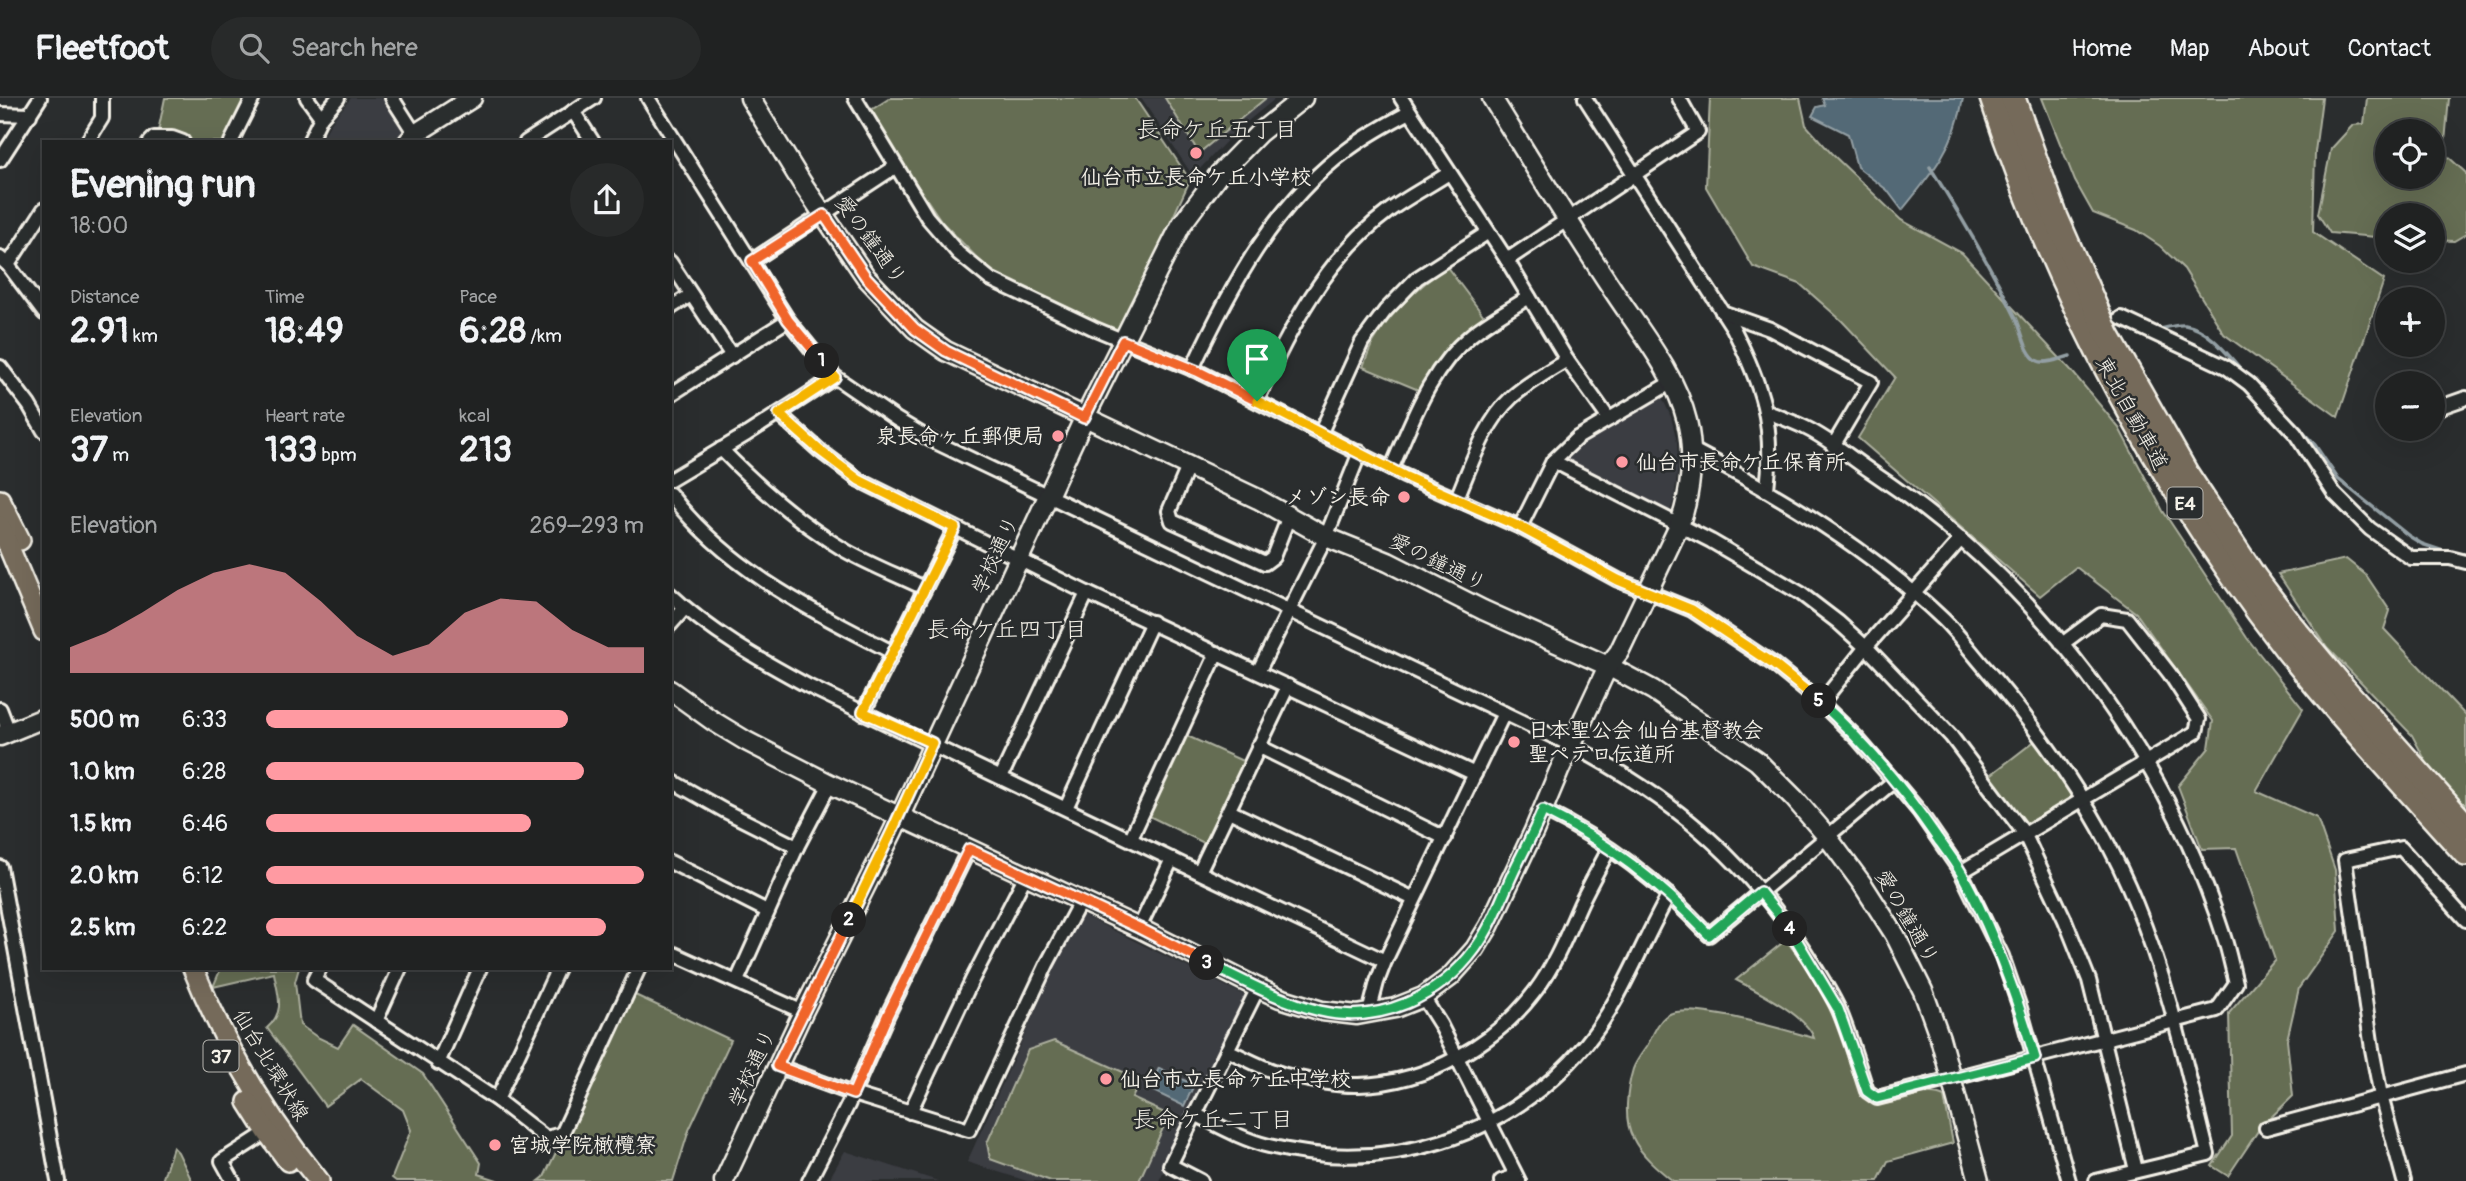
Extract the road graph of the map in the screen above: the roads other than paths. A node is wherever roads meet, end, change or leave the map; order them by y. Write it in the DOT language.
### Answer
graph roads {
  1 [pos="40,98"];
  2 [pos="102,98"];
  3 [pos="253,98"];
  4 [pos="307,98"];
  5 [pos="338,98"];
  6 [pos="393,98"];
  7 [pos="472,98"];
  8 [pos="594,98"];
  9 [pos="648,98"];
  10 [pos="750,98"];
  11 [pos="1303,98"];
  12 [pos="1401,98"];
  13 [pos="1492,98"];
  14 [pos="1585,98"];
  15 [pos="1679,98"];
  16 [pos="1992,98"];
  17 [pos="2013,98"];
  18 [pos="861,100"];
  19 [pos="573,111"];
  20 [pos="1410,112"];
  21 [pos="0,114"];
  22 [pos="30,115"];
  23 [pos="321,117"];
  24 [pos="412,138"];
  25 [pos="88,140"];
  26 [pos="152,140"];
  27 [pos="178,140"];
  28 [pos="232,140"];
  29 [pos="310,140"];
  30 [pos="529,140"];
  31 [pos="592,140"];
  32 [pos="0,160"];
  33 [pos="895,167"];
  34 [pos="1449,173"];
  35 [pos="1634,177"];
  36 [pos="42,212"];
  37 [pos="824,215"];
  38 [pos="1567,220"];
  39 [pos="1488,233"];
  40 [pos="1507,260"];
  41 [pos="4,261"];
  42 [pos="752,261"];
  43 [pos="672,265"];
  44 [pos="691,295"];
  45 [pos="1529,297"];
  46 [pos="672,307"];
  47 [pos="42,310"];
  48 [pos="1722,312"];
  49 [pos="2121,318"];
  50 [pos="788,320"];
  51 [pos="1123,341"];
  52 [pos="732,356"];
  53 [pos="1567,360"];
  54 [pos="0,367"];
  55 [pos="1192,369"];
  56 [pos="835,377"];
  57 [pos="1672,382"];
  58 [pos="672,394"];
  59 [pos="2466,398"];
  60 [pos="1257,401"];
  61 [pos="2445,405"];
  62 [pos="1767,412"];
  63 [pos="779,414"];
  64 [pos="1084,418"];
  65 [pos="1609,419"];
  66 [pos="42,428"];
  67 [pos="1321,432"];
  68 [pos="1833,446"];
  69 [pos="721,449"];
  70 [pos="1690,449"];
  71 [pos="1360,452"];
  72 [pos="1553,461"];
  73 [pos="1188,467"];
  74 [pos="1391,469"];
  75 [pos="672,479"];
  76 [pos="1767,489"];
  77 [pos="672,497"];
  78 [pos="1047,497"];
  79 [pos="1457,498"];
  80 [pos="0,500"];
  81 [pos="1289,516"];
  82 [pos="0,526"];
  83 [pos="1679,526"];
  84 [pos="1520,527"];
  85 [pos="955,528"];
  86 [pos="1326,537"];
  87 [pos="1961,540"];
  88 [pos="1018,559"];
  89 [pos="2466,562"];
  90 [pos="924,588"];
  91 [pos="42,591"];
  92 [pos="1646,592"];
  93 [pos="1087,593"];
  94 [pos="1913,593"];
  95 [pos="672,596"];
  96 [pos="685,608"];
  97 [pos="1287,612"];
  98 [pos="1152,622"];
  99 [pos="672,623"];
  100 [pos="42,626"];
  101 [pos="2062,644"];
  102 [pos="1866,647"];
  103 [pos="892,652"];
  104 [pos="1217,653"];
  105 [pos="1608,666"];
  106 [pos="1258,672"];
  107 [pos="1288,686"];
  108 [pos="672,691"];
  109 [pos="1821,703"];
  110 [pos="0,709"];
  111 [pos="863,712"];
  112 [pos="1504,713"];
  113 [pos="42,719"];
  114 [pos="5,734"];
  115 [pos="932,743"];
  116 [pos="1571,745"];
  117 [pos="1258,746"];
  118 [pos="2145,762"];
  119 [pos="1475,775"];
  120 [pos="1001,777"];
  121 [pos="672,781"];
  122 [pos="1894,781"];
  123 [pos="830,783"];
  124 [pos="2083,800"];
  125 [pos="1066,808"];
  126 [pos="1543,810"];
  127 [pos="1228,811"];
  128 [pos="900,815"];
  129 [pos="2466,826"];
  130 [pos="2024,834"];
  131 [pos="1827,837"];
  132 [pos="1131,838"];
  133 [pos="1445,838"];
  134 [pos="797,847"];
  135 [pos="969,849"];
  136 [pos="1609,849"];
  137 [pos="2466,854"];
  138 [pos="1172,859"];
  139 [pos="672,863"];
  140 [pos="0,867"];
  141 [pos="1199,872"];
  142 [pos="1961,872"];
  143 [pos="1027,875"];
  144 [pos="1760,892"];
  145 [pos="1670,895"];
  146 [pos="1415,899"];
  147 [pos="1080,902"];
  148 [pos="767,911"];
  149 [pos="5,918"];
  150 [pos="2466,920"];
  151 [pos="1139,928"];
  152 [pos="672,953"];
  153 [pos="1385,961"];
  154 [pos="181,970"];
  155 [pos="194,970"];
  156 [pos="319,970"];
  157 [pos="399,970"];
  158 [pos="479,970"];
  159 [pos="557,970"];
  160 [pos="638,970"];
  161 [pos="737,981"];
  162 [pos="1258,988"];
  163 [pos="1423,997"];
  164 [pos="803,1012"];
  165 [pos="1369,1013"];
  166 [pos="376,1021"];
  167 [pos="2175,1022"];
  168 [pos="2104,1040"];
  169 [pos="1227,1050"];
  170 [pos="1456,1057"];
  171 [pos="2035,1058"];
  172 [pos="438,1063"];
  173 [pos="777,1066"];
  174 [pos="2466,1074"];
  175 [pos="1953,1079"];
  176 [pos="853,1094"];
  177 [pos="2381,1096"];
  178 [pos="496,1100"];
  179 [pos="910,1112"];
  180 [pos="1195,1114"];
  181 [pos="1488,1121"];
  182 [pos="2266,1128"];
  183 [pos="267,1132"];
  184 [pos="2136,1170"];
  185 [pos="1517,1178"];
  186 [pos="58,1181"];
  187 [pos="233,1181"];
  188 [pos="303,1181"];
  189 [pos="318,1181"];
  190 [pos="724,1181"];
  191 [pos="809,1181"];
  192 [pos="1201,1181"];
  193 [pos="1501,1181"];
  194 [pos="1979,1181"];
  195 [pos="2069,1181"];
  196 [pos="2096,1181"];
  197 [pos="2404,1181"];
  1 -- 22 [label="street"];
  2 -- 25 [label="street"];
  3 -- 28 [label="street"];
  4 -- 23 [label="street"];
  5 -- 23 [label="street"];
  6 -- 24 [label="street"];
  7 -- 24 [label="street"];
  8 -- 19 [label="street"];
  9 -- 42 [label="street"];
  10 -- 37 [label="street, 愛の鐘通り"];
  11 -- 51 [label="street, 学校通り"];
  12 -- 20 [label="street"];
  13 -- 38 [label="street"];
  14 -- 35 [label="street"];
  15 -- 35 [label="street"];
  16 -- 137 [label="highway, 東北自動車道 / E4"];
  17 -- 129 [label="highway, 東北自動車道 / E4"];
  18 -- 33 [label="street"];
  19 -- 30 [label="street"];
  19 -- 31 [label="street"];
  20 -- 34 [label="street"];
  20 -- 55 [label="street"];
  21 -- 22 [label="street"];
  22 -- 32 [label="street"];
  23 -- 29 [label="street"];
  26 -- 27 [label="street"];
  33 -- 37 [label="street"];
  33 -- 51 [label="street"];
  34 -- 39 [label="street"];
  34 -- 60 [label="street"];
  35 -- 38 [label="street"];
  35 -- 48 [label="street"];
  36 -- 41 [label="street"];
  37 -- 42 [label="street"];
  37 -- 64 [label="street, 愛の鐘通り"];
  38 -- 40 [label="street"];
  38 -- 57 [label="street"];
  39 -- 40 [label="street"];
  39 -- 67 [label="street"];
  40 -- 45 [label="street"];
  41 -- 47 [label="street"];
  42 -- 50 [label="street"];
  43 -- 44 [label="street"];
  44 -- 46 [label="street"];
  44 -- 52 [label="street"];
  45 -- 53 [label="street"];
  45 -- 74 [label="street"];
  48 -- 62 [label="street"];
  48 -- 68 [label="street"];
  49 -- 89 [label="street"];
  50 -- 52 [label="street"];
  50 -- 56 [label="street"];
  51 -- 55 [label="street"];
  51 -- 64 [label="street, 学校通り"];
  52 -- 58 [label="street"];
  53 -- 65 [label="street"];
  53 -- 79 [label="street"];
  54 -- 66 [label="street"];
  55 -- 60 [label="street"];
  56 -- 63 [label="street"];
  56 -- 78 [label="street"];
  57 -- 65 [label="street"];
  57 -- 70 [label="street"];
  59 -- 61 [label="street"];
  60 -- 67 [label="street"];
  62 -- 68 [label="street"];
  62 -- 76 [label="street"];
  63 -- 69 [label="street"];
  63 -- 85 [label="street"];
  64 -- 73 [label="street, 愛の鐘通り"];
  64 -- 78 [label="street, 学校通り"];
  65 -- 72 [label="street"];
  67 -- 71 [label="street"];
  68 -- 87 [label="street"];
  69 -- 75 [label="street"];
  69 -- 90 [label="street"];
  70 -- 76 [label="street"];
  70 -- 83 [label="street"];
  71 -- 74 [label="street"];
  71 -- 86 [label="street"];
  72 -- 83 [label="street"];
  72 -- 84 [label="street"];
  73 -- 81 [label="street, 愛の鐘通り"];
  73 -- 81 [label="street"];
  74 -- 79 [label="street"];
  76 -- 94 [label="street"];
  77 -- 103 [label="street"];
  78 -- 88 [label="street, 学校通り"];
  78 -- 97 [label="street"];
  79 -- 84 [label="street"];
  80 -- 91 [label="main road"];
  81 -- 86 [label="street, 愛の鐘通り"];
  82 -- 100 [label="main road"];
  83 -- 92 [label="street"];
  83 -- 102 [label="street"];
  84 -- 92 [label="street"];
  85 -- 88 [label="street"];
  85 -- 90 [label="street"];
  86 -- 97 [label="street"];
  86 -- 105 [label="street, 愛の鐘通り"];
  87 -- 94 [label="street"];
  87 -- 101 [label="street"];
  88 -- 93 [label="street"];
  88 -- 115 [label="street, 学校通り"];
  90 -- 103 [label="street"];
  92 -- 105 [label="street"];
  92 -- 109 [label="street"];
  93 -- 98 [label="street"];
  93 -- 120 [label="street"];
  94 -- 102 [label="street"];
  94 -- 124 [label="street"];
  95 -- 96 [label="street"];
  96 -- 99 [label="street"];
  96 -- 111 [label="street"];
  97 -- 106 [label="street"];
  97 -- 112 [label="street"];
  98 -- 104 [label="street"];
  98 -- 125 [label="street"];
  101 -- 118 [label="street"];
  101 -- 118 [label="street"];
  102 -- 109 [label="street"];
  102 -- 130 [label="street"];
  103 -- 111 [label="street"];
  104 -- 106 [label="street"];
  104 -- 132 [label="street"];
  105 -- 116 [label="street"];
  105 -- 131 [label="street, 愛の鐘通り"];
  106 -- 107 [label="street"];
  107 -- 117 [label="street"];
  107 -- 119 [label="street"];
  108 -- 123 [label="street"];
  109 -- 122 [label="street"];
  110 -- 114 [label="street"];
  111 -- 115 [label="street"];
  112 -- 116 [label="street"];
  112 -- 119 [label="street"];
  113 -- 114 [label="street"];
  115 -- 120 [label="street"];
  115 -- 128 [label="street, 学校通り"];
  116 -- 126 [label="street"];
  116 -- 144 [label="street"];
  117 -- 127 [label="street"];
  117 -- 133 [label="street"];
  118 -- 124 [label="street"];
  118 -- 167 [label="street"];
  119 -- 133 [label="street"];
  120 -- 125 [label="street"];
  121 -- 134 [label="street"];
  122 -- 131 [label="street"];
  122 -- 142 [label="street"];
  123 -- 128 [label="street"];
  123 -- 134 [label="street"];
  124 -- 130 [label="street"];
  124 -- 167 [label="street"];
  125 -- 132 [label="street"];
  126 -- 136 [label="street"];
  126 -- 163 [label="street"];
  127 -- 141 [label="street"];
  127 -- 146 [label="street"];
  128 -- 135 [label="street"];
  128 -- 164 [label="street, 学校通り"];
  130 -- 142 [label="street"];
  130 -- 168 [label="street"];
  131 -- 144 [label="street"];
  131 -- 175 [label="street, 愛の鐘通り"];
  132 -- 138 [label="street"];
  133 -- 146 [label="street"];
  134 -- 148 [label="street"];
  135 -- 143 [label="street"];
  135 -- 176 [label="street"];
  136 -- 145 [label="street"];
  136 -- 170 [label="street"];
  138 -- 141 [label="street"];
  138 -- 151 [label="street"];
  139 -- 148 [label="street"];
  140 -- 149 [label="street"];
  141 -- 153 [label="street"];
  142 -- 171 [label="street"];
  143 -- 147 [label="street"];
  143 -- 179 [label="street"];
  144 -- 145 [label="street"];
  144 -- 175 [label="street"];
  145 -- 181 [label="street"];
  146 -- 153 [label="street"];
  147 -- 151 [label="street"];
  147 -- 179 [label="street"];
  148 -- 161 [label="street"];
  149 -- 186 [label="street"];
  150 -- 177 [label="street"];
  151 -- 162 [label="street"];
  152 -- 161 [label="street"];
  153 -- 165 [label="street"];
  154 -- 183 [label="main road, 仙台北環状線 / 37"];
  155 -- 189 [label="main road, 仙台北環状線 / 37"];
  156 -- 166 [label="street"];
  157 -- 166 [label="street"];
  158 -- 172 [label="street"];
  159 -- 178 [label="street"];
  160 -- 178 [label="street"];
  161 -- 164 [label="street"];
  162 -- 165 [label="street"];
  162 -- 169 [label="street"];
  163 -- 165 [label="street"];
  163 -- 170 [label="street"];
  164 -- 173 [label="street, 学校通り"];
  166 -- 172 [label="street"];
  167 -- 168 [label="street"];
  167 -- 184 [label="street"];
  168 -- 171 [label="street"];
  168 -- 184 [label="street"];
  169 -- 170 [label="street"];
  169 -- 180 [label="street"];
  170 -- 181 [label="street"];
  171 -- 175 [label="street"];
  171 -- 195 [label="street"];
  172 -- 178 [label="street"];
  173 -- 176 [label="street"];
  173 -- 190 [label="street, 学校通り"];
  174 -- 177 [label="street"];
  175 -- 194 [label="street, 愛の鐘通り"];
  176 -- 179 [label="street"];
  176 -- 191 [label="street"];
  177 -- 182 [label="street"];
  177 -- 197 [label="street"];
  180 -- 181 [label="street"];
  180 -- 192 [label="street"];
  181 -- 185 [label="street"];
  183 -- 187 [label="street"];
  183 -- 188 [label="main road, 仙台北環状線 / 37"];
  184 -- 196 [label="street"];
  185 -- 193 [label="street"];
}
